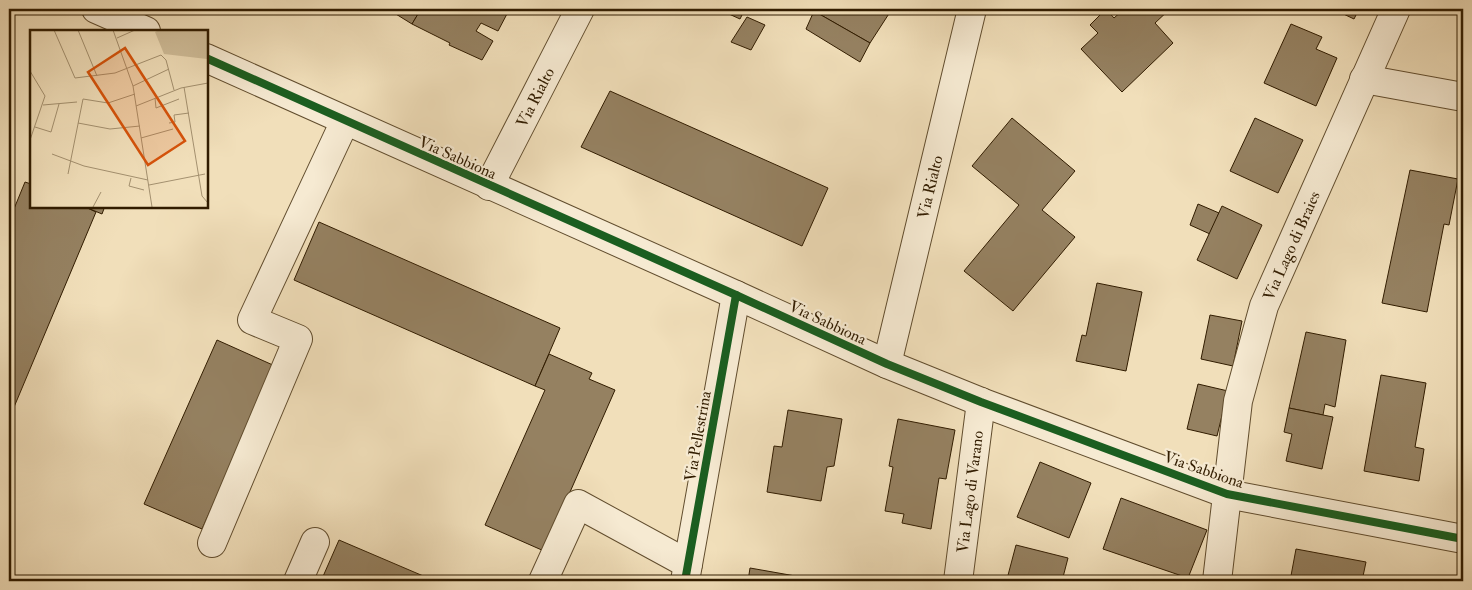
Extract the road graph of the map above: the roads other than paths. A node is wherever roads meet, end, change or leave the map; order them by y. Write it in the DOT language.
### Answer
graph roads {
  1 [pos="96,9"];
  2 [pos="580,9"];
  3 [pos="972,9"];
  4 [pos="1396,9"];
  5 [pos="144,30"];
  6 [pos="208,59"];
  7 [pos="1364,79"];
  8 [pos="1463,97"];
  9 [pos="346,121"];
  10 [pos="489,186"];
  11 [pos="736,295"];
  12 [pos="887,364"];
  13 [pos="981,402"];
  14 [pos="1227,494"];
  15 [pos="1463,539"];
  16 [pos="315,542"];
  17 [pos="212,543"];
  18 [pos="687,573"];
  19 [pos="298,581"];
  20 [pos="543,581"];
  21 [pos="958,581"];
  22 [pos="1217,581"];
  1 -- 5 [label="street"];
  2 -- 10 [label="street, Via Rialto"];
  3 -- 12 [label="street, Via Rialto"];
  4 -- 7 [label="street, Via Lago di Braies"];
  6 -- 9 [label="street, Via Sabbiona"];
  7 -- 8 [label="street"];
  7 -- 14 [label="street, Via Lago di Braies"];
  9 -- 10 [label="street, Via Sabbiona"];
  9 -- 17 [label="street"];
  10 -- 11 [label="street, Via Sabbiona"];
  11 -- 12 [label="street, Via Sabbiona"];
  11 -- 18 [label="street, Via Pellestrina"];
  12 -- 13 [label="street, Via Sabbiona"];
  13 -- 14 [label="street, Via Sabbiona"];
  13 -- 21 [label="street, Via Lago di Varano"];
  14 -- 15 [label="street, Via Sabbiona"];
  14 -- 22 [label="street, Via Lago di Braies"];
  16 -- 19 [label="street"];
  18 -- 20 [label="street"];
}
